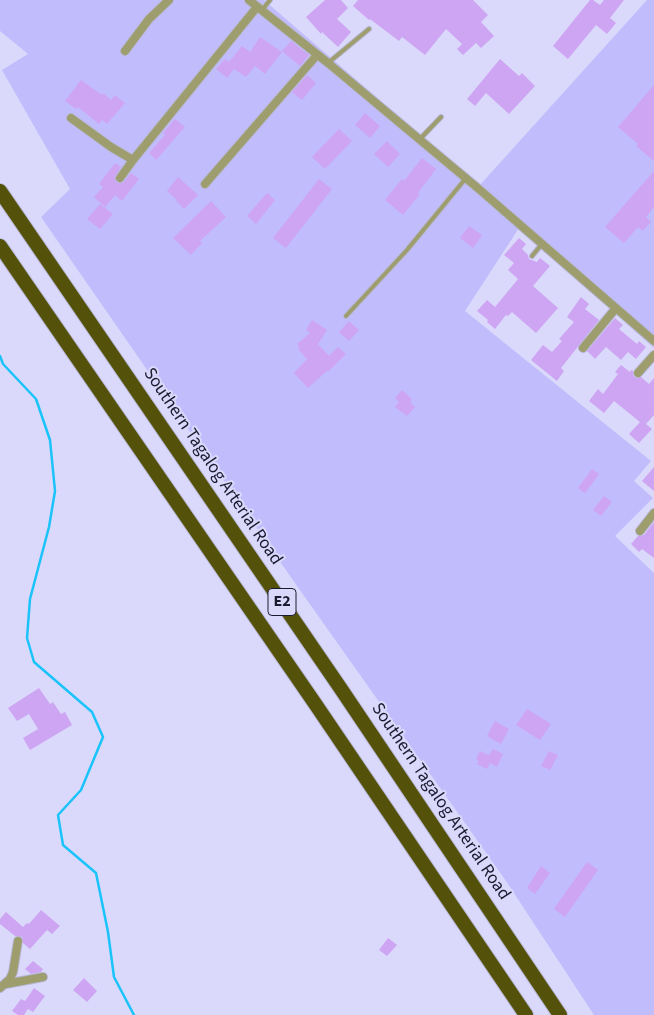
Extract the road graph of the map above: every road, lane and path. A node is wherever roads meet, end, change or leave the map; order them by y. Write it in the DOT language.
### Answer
graph roads {
  1 [pos="169,0"];
  2 [pos="249,0"];
  3 [pos="270,0"];
  4 [pos="260,8"];
  5 [pos="369,29"];
  6 [pos="125,51"];
  7 [pos="317,55"];
  8 [pos="328,63"];
  9 [pos="441,117"];
  10 [pos="71,118"];
  11 [pos="419,140"];
  12 [pos="133,160"];
  13 [pos="120,178"];
  14 [pos="466,178"];
  15 [pos="205,184"];
  16 [pos="0,191"];
  17 [pos="542,244"];
  18 [pos="0,246"];
  19 [pos="532,256"];
  20 [pos="616,308"];
  21 [pos="346,316"];
  22 [pos="654,341"];
  23 [pos="583,348"];
  24 [pos="654,355"];
  25 [pos="638,373"];
  26 [pos="654,513"];
  27 [pos="640,531"];
  28 [pos="18,941"];
  29 [pos="43,977"];
  30 [pos="2,986"];
  31 [pos="526,1015"];
  32 [pos="560,1015"];
  1 -- 6 [label="street"];
  2 -- 4 [label="street"];
  3 -- 4 [label="lane"];
  4 -- 7 [label="street"];
  4 -- 12 [label="street"];
  5 -- 8 [label="lane"];
  7 -- 8 [label="street"];
  7 -- 15 [label="street"];
  8 -- 11 [label="street"];
  9 -- 11 [label="lane"];
  10 -- 12 [label="street"];
  11 -- 14 [label="street"];
  12 -- 13 [label="street"];
  14 -- 17 [label="street"];
  14 -- 21 [label="lane"];
  16 -- 32 [label="highway, Southern Tagalog Arterial Road / E2"];
  17 -- 19 [label="lane"];
  17 -- 20 [label="street"];
  18 -- 31 [label="highway, E2"];
  20 -- 22 [label="street"];
  20 -- 23 [label="street"];
  24 -- 25 [label="street"];
  26 -- 27 [label="street"];
  28 -- 30 [label="street"];
  29 -- 30 [label="street"];
}
